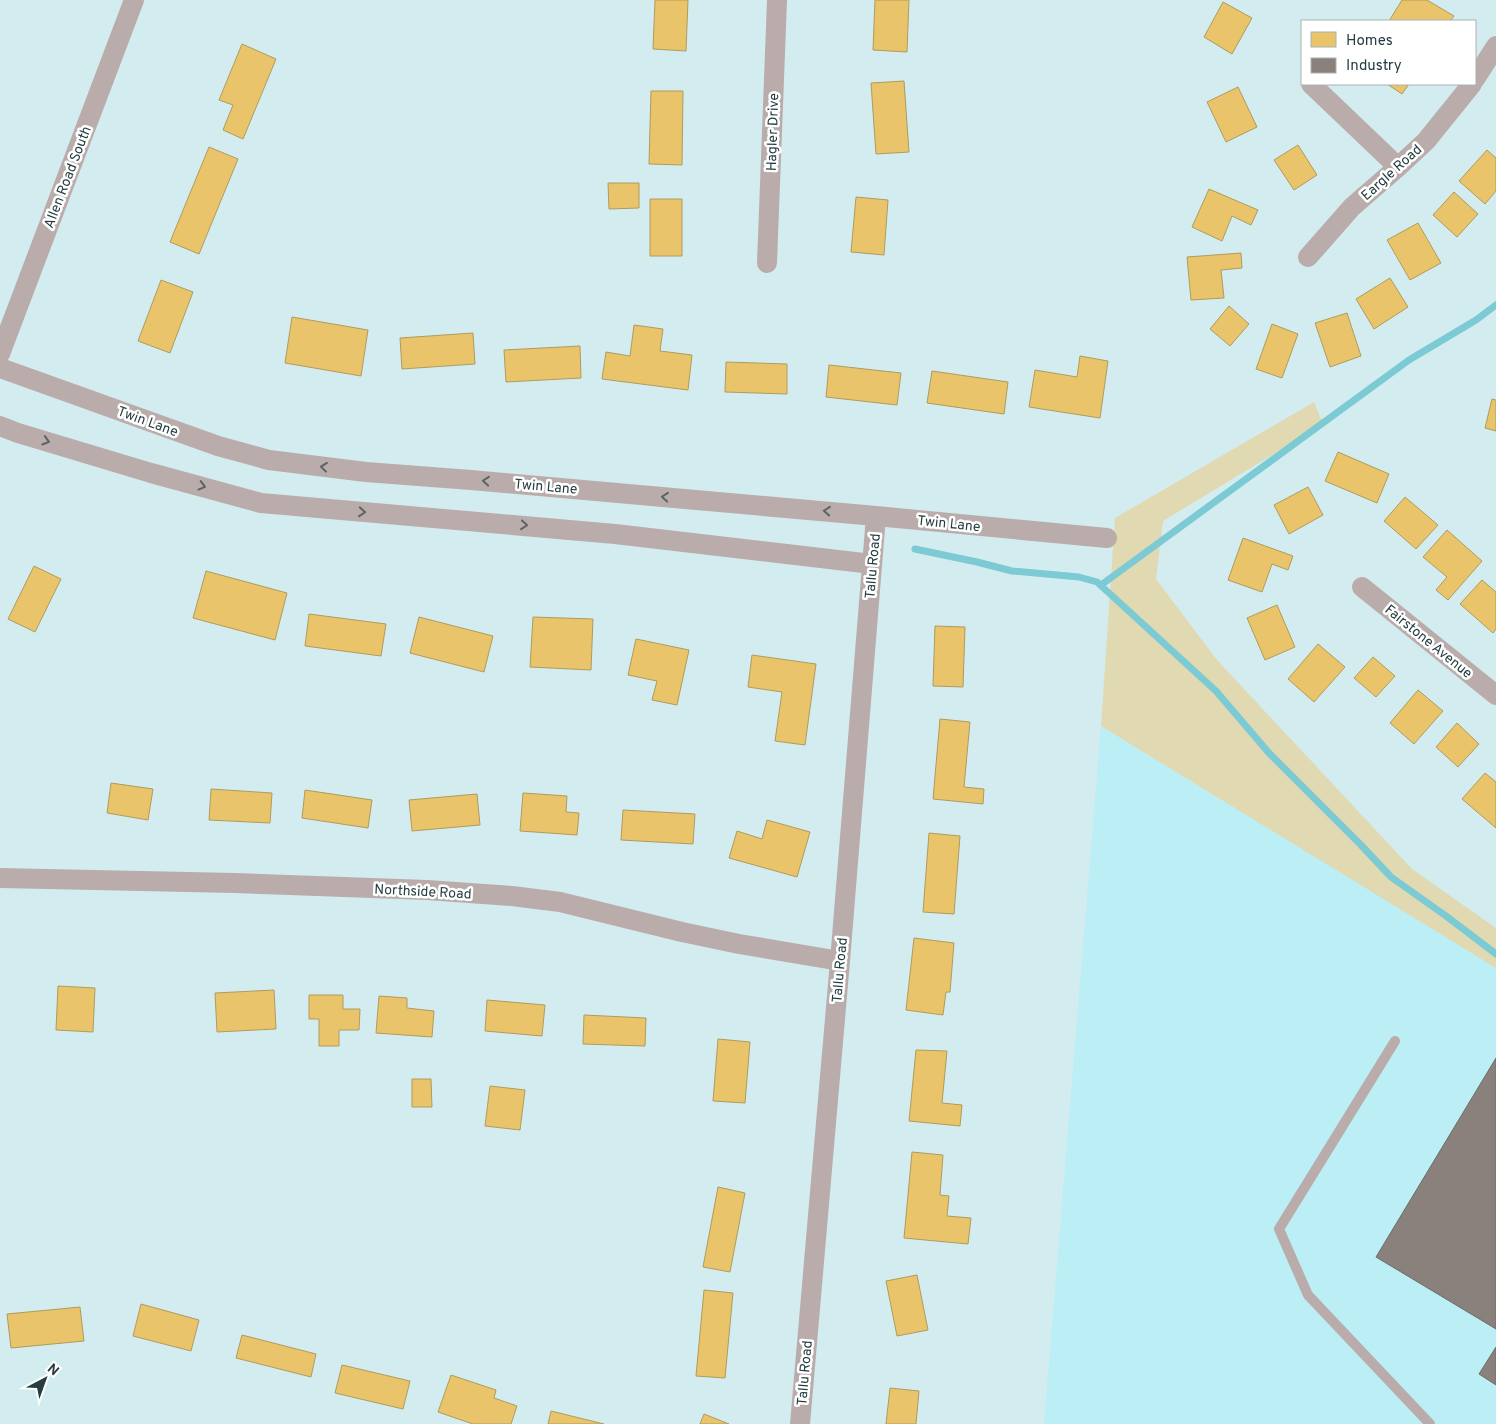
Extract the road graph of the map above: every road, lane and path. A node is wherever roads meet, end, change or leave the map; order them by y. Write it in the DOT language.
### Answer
graph roads {
  1 [pos="134,0"];
  2 [pos="777,0"];
  3 [pos="1496,46"];
  4 [pos="1476,77"];
  5 [pos="1312,85"];
  6 [pos="1471,85"];
  7 [pos="1398,167"];
  8 [pos="1308,257"];
  9 [pos="767,264"];
  10 [pos="0,354"];
  11 [pos="0,368"];
  12 [pos="0,426"];
  13 [pos="876,516"];
  14 [pos="1106,538"];
  15 [pos="872,564"];
  16 [pos="1362,587"];
  17 [pos="1496,695"];
  18 [pos="0,878"];
  19 [pos="840,961"];
  20 [pos="1395,1041"];
  21 [pos="800,1424"];
  22 [pos="1430,1424"];
  1 -- 10 [label="street, Allen Road South"];
  2 -- 9 [label="street, Hagler Drive"];
  3 -- 4 [label="street"];
  5 -- 7 [label="street"];
  6 -- 7 [label="street, Eargle Road"];
  7 -- 8 [label="street, Eargle Road"];
  13 -- 11 [label="street, Twin Lane, one-way"];
  12 -- 15 [label="street, one-way"];
  13 -- 14 [label="street, Twin Lane"];
  13 -- 15 [label="street, Tallu Road"];
  15 -- 19 [label="street, Tallu Road"];
  16 -- 17 [label="street, Fairstone Avenue"];
  18 -- 19 [label="street, Northside Road"];
  19 -- 21 [label="street, Tallu Road"];
  20 -- 22 [label="lane"];
}
